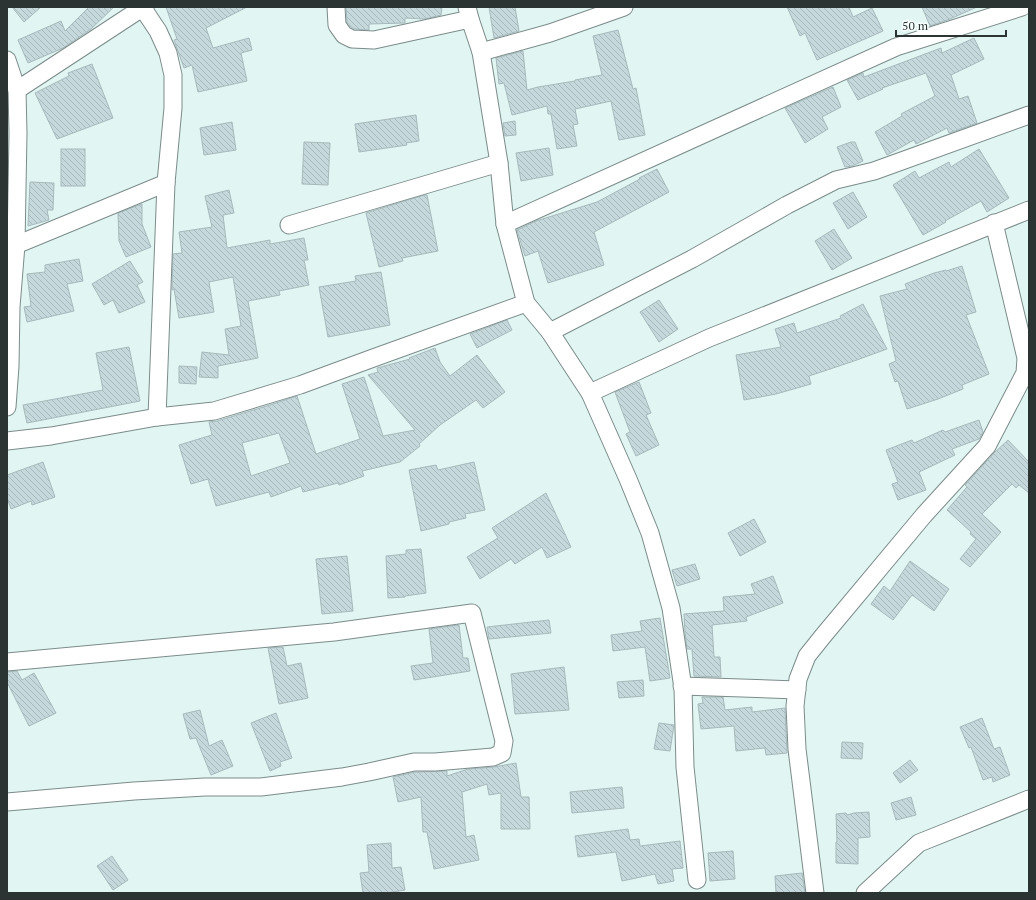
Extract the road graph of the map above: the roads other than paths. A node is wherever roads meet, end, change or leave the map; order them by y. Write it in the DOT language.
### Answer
graph roads {
  1 [pos="143,7"];
  2 [pos="336,7"];
  3 [pos="624,7"];
  4 [pos="1022,7"];
  5 [pos="469,13"];
  6 [pos="481,52"];
  7 [pos="7,60"];
  8 [pos="17,90"];
  9 [pos="1029,115"];
  10 [pos="12,137"];
  11 [pos="498,163"];
  12 [pos="166,182"];
  13 [pos="1029,210"];
  14 [pos="994,223"];
  15 [pos="505,224"];
  16 [pos="289,225"];
  17 [pos="16,245"];
  18 [pos="526,303"];
  19 [pos="550,332"];
  20 [pos="590,393"];
  21 [pos="7,407"];
  22 [pos="157,417"];
  23 [pos="7,441"];
  24 [pos="7,662"];
  25 [pos="682,686"];
  26 [pos="797,690"];
  27 [pos="1029,799"];
  28 [pos="7,802"];
  29 [pos="697,880"];
  30 [pos="815,893"];
  31 [pos="865,893"];
  1 -- 8 [label="street"];
  1 -- 12 [label="street"];
  2 -- 5 [label="street"];
  3 -- 6 [label="street"];
  4 -- 15 [label="street"];
  5 -- 6 [label="street"];
  6 -- 11 [label="street"];
  7 -- 8 [label="street"];
  8 -- 10 [label="street"];
  9 -- 19 [label="street"];
  10 -- 17 [label="street"];
  11 -- 15 [label="street"];
  11 -- 16 [label="street"];
  12 -- 17 [label="street"];
  12 -- 22 [label="street"];
  13 -- 14 [label="street"];
  14 -- 20 [label="street"];
  14 -- 26 [label="street"];
  15 -- 18 [label="street"];
  17 -- 21 [label="street"];
  18 -- 19 [label="street"];
  18 -- 22 [label="street"];
  19 -- 20 [label="street"];
  20 -- 25 [label="street"];
  22 -- 23 [label="street"];
  24 -- 28 [label="street"];
  25 -- 26 [label="street"];
  25 -- 29 [label="street"];
  26 -- 30 [label="street"];
  27 -- 31 [label="street"];
}
